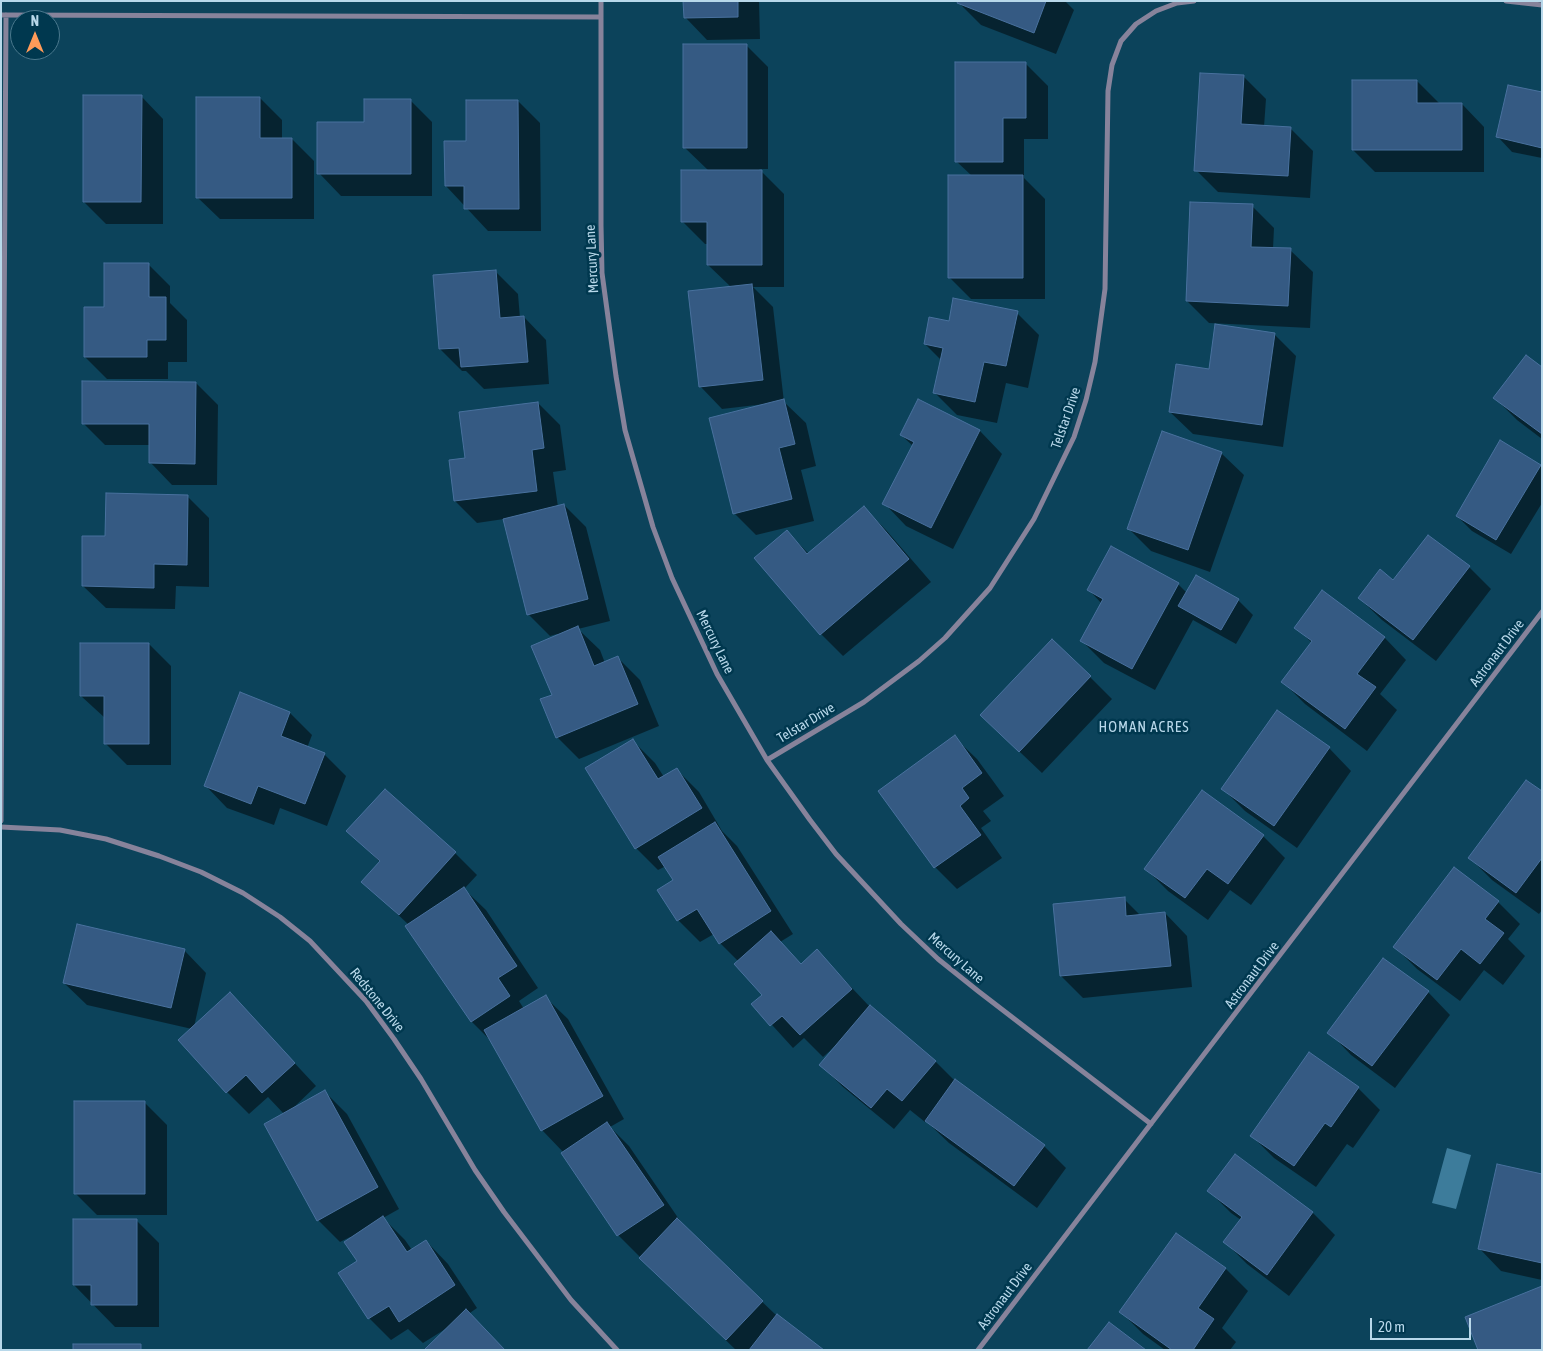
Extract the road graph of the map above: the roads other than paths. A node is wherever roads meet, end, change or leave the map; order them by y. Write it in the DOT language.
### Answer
graph roads {
  1 [pos="601,1"];
  2 [pos="1194,1"];
  3 [pos="1506,1"];
  4 [pos="1542,5"];
  5 [pos="4,15"];
  6 [pos="601,17"];
  7 [pos="1542,612"];
  8 [pos="767,760"];
  9 [pos="1,821"];
  10 [pos="1,828"];
  11 [pos="1151,1124"];
  12 [pos="617,1350"];
  13 [pos="978,1350"];
  1 -- 6 [label="street, Mercury Lane"];
  2 -- 8 [label="street, Telstar Drive"];
  3 -- 4 [label="street"];
  5 -- 6 [label="street"];
  5 -- 9 [label="street"];
  6 -- 8 [label="street, Mercury Lane"];
  7 -- 11 [label="street, Astronaut Drive"];
  8 -- 11 [label="street, Mercury Lane"];
  10 -- 12 [label="street, Redstone Drive"];
  11 -- 13 [label="street, Astronaut Drive"];
}
